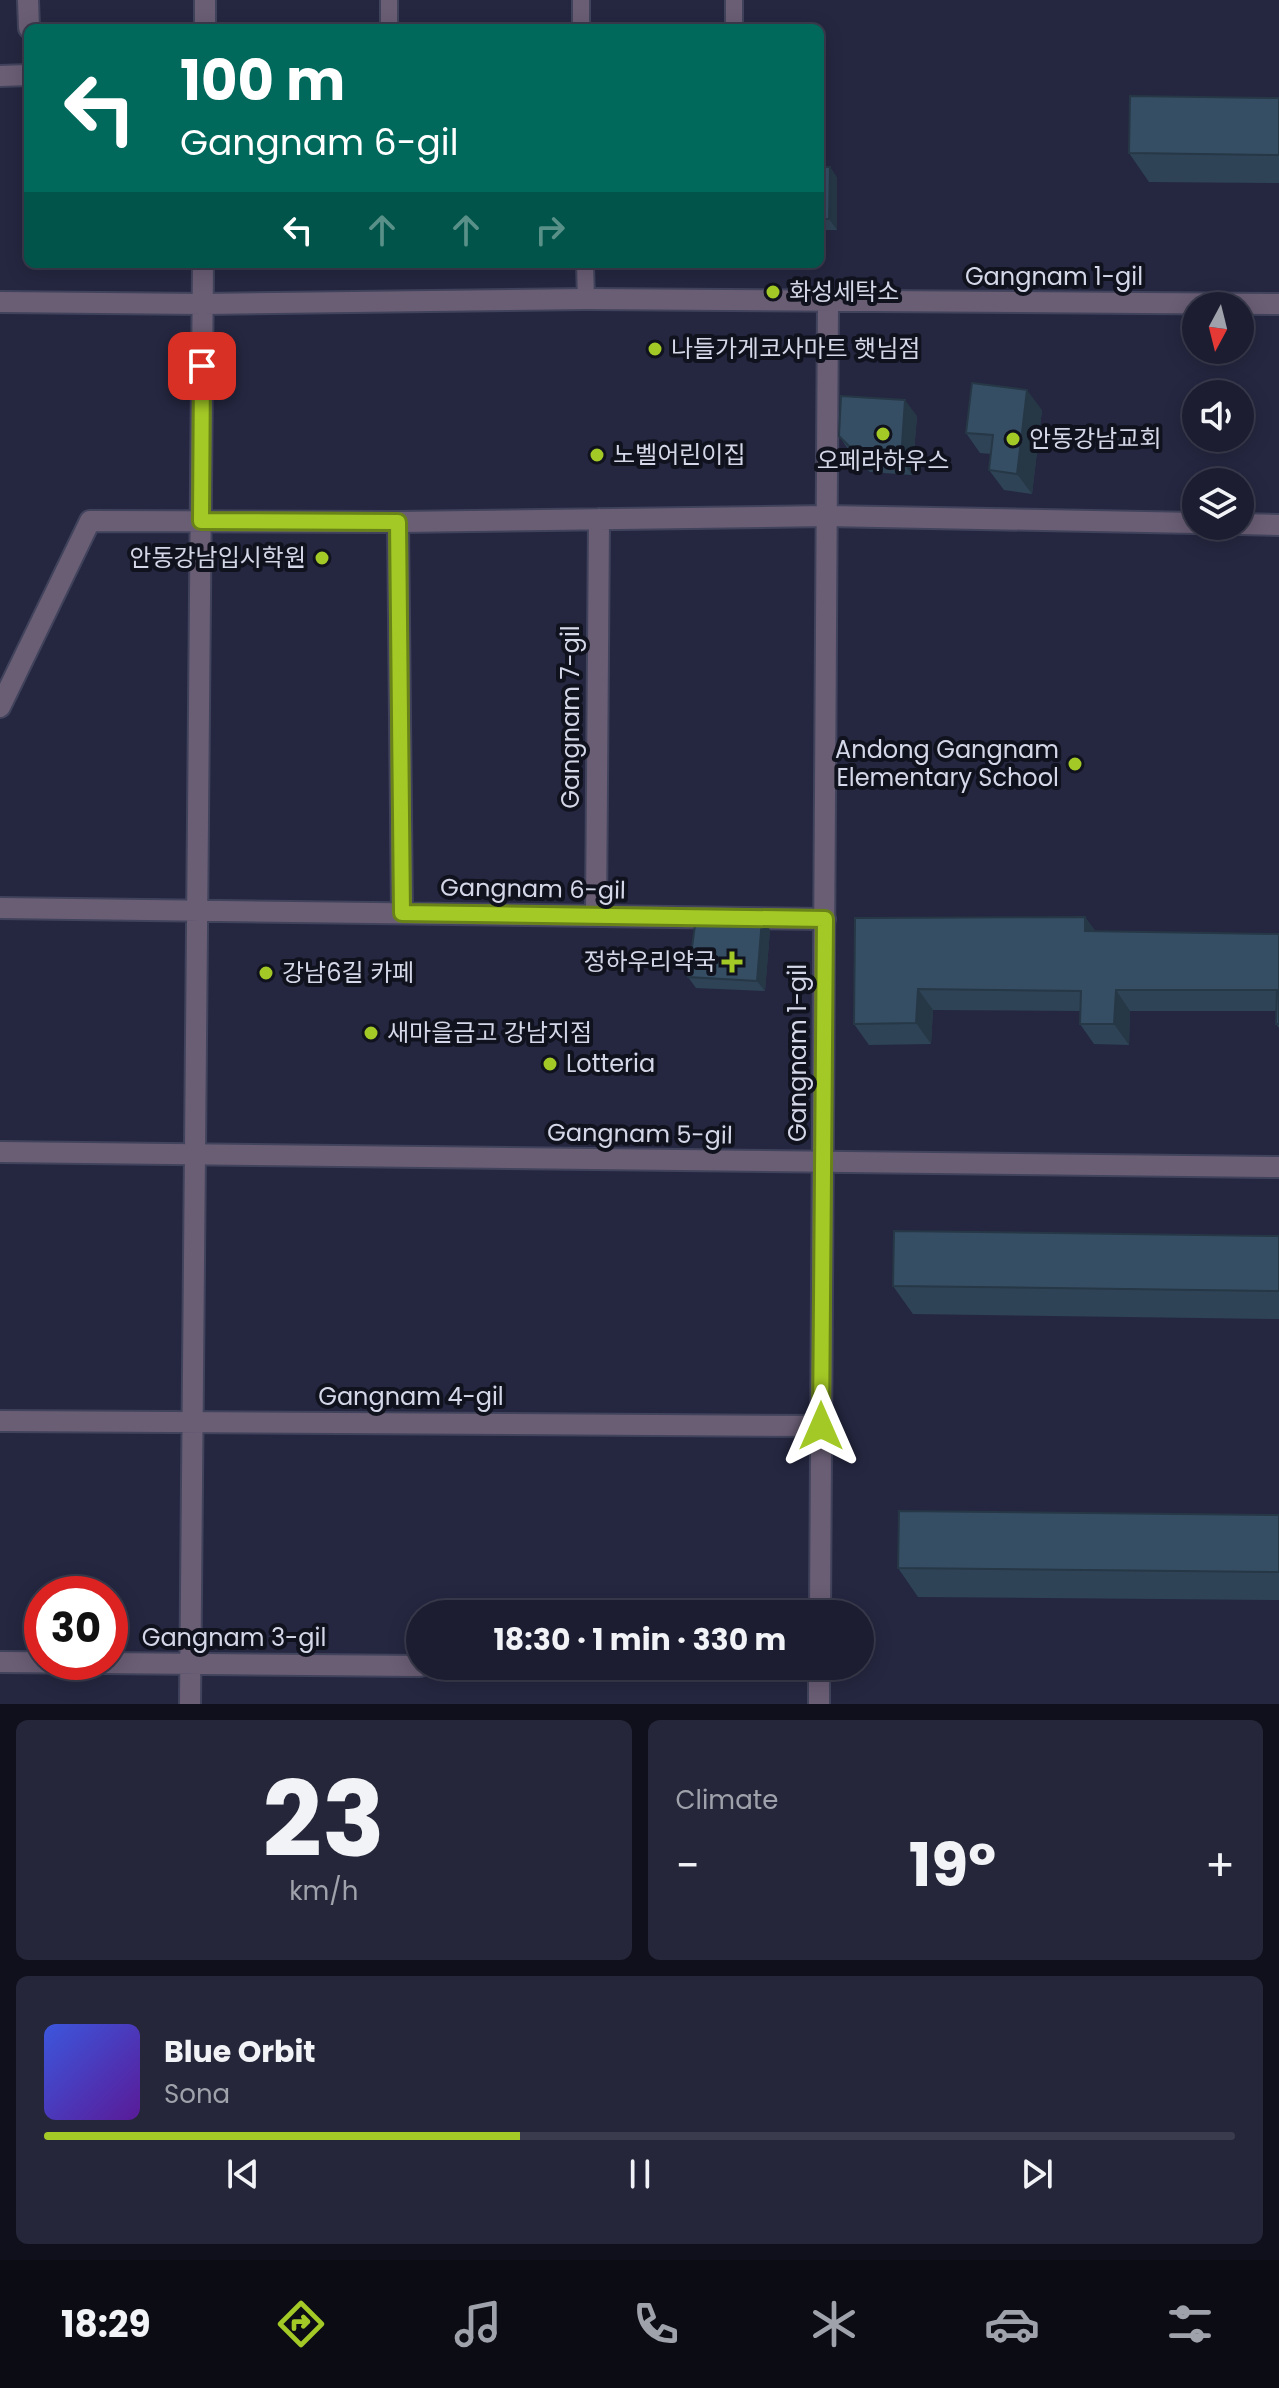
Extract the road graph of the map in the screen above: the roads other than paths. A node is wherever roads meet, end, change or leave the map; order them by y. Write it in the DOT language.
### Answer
graph roads {
  1 [pos="28,0"];
  2 [pos="205,0"];
  3 [pos="389,0"];
  4 [pos="581,0"];
  5 [pos="734,0"];
  6 [pos="29,24"];
  7 [pos="205,24"];
  8 [pos="389,24"];
  9 [pos="581,24"];
  10 [pos="734,24"];
  11 [pos="24,75"];
  12 [pos="0,76"];
  13 [pos="203,268"];
  14 [pos="585,268"];
  15 [pos="586,299"];
  16 [pos="828,301"];
  17 [pos="0,302"];
  18 [pos="203,304"];
  19 [pos="1279,304"];
  20 [pos="827,516"];
  21 [pos="599,519"];
  22 [pos="201,521"];
  23 [pos="398,522"];
  24 [pos="1182,523"];
  25 [pos="1254,524"];
  26 [pos="1279,525"];
  27 [pos="0,707"];
  28 [pos="0,908"];
  29 [pos="197,911"];
  30 [pos="402,913"];
  31 [pos="596,916"];
  32 [pos="825,919"];
  33 [pos="0,1152"];
  34 [pos="195,1153"];
  35 [pos="823,1164"];
  36 [pos="1279,1167"];
  37 [pos="0,1421"];
  38 [pos="192,1422"];
  39 [pos="821,1426"];
  40 [pos="820,1600"];
  41 [pos="0,1662"];
  42 [pos="190,1664"];
  43 [pos="406,1666"];
  44 [pos="819,1680"];
  45 [pos="190,1704"];
  46 [pos="819,1704"];
  1 -- 6 [label="street"];
  2 -- 7 [label="street"];
  3 -- 8 [label="lane"];
  4 -- 9 [label="lane"];
  5 -- 10 [label="lane"];
  11 -- 12 [label="street"];
  13 -- 18 [label="street"];
  14 -- 15 [label="lane"];
  15 -- 16 [label="street, Gangnam 1-gil"];
  15 -- 18 [label="street, Gangnam 1-gil"];
  16 -- 19 [label="street, Gangnam 1-gil"];
  16 -- 20 [label="street, Gangnam 1-gil"];
  17 -- 18 [label="street, Gangnam 1-gil"];
  18 -- 22 [label="street"];
  20 -- 21 [label="street"];
  20 -- 24 [label="street"];
  20 -- 32 [label="street, Gangnam 1-gil"];
  21 -- 23 [label="street"];
  21 -- 31 [label="street, Gangnam 7-gil"];
  22 -- 23 [label="street"];
  22 -- 27 [label="street"];
  22 -- 29 [label="street"];
  23 -- 30 [label="street"];
  25 -- 26 [label="street"];
  28 -- 29 [label="street, Gangnam 6-gil"];
  29 -- 30 [label="street, Gangnam 6-gil"];
  29 -- 34 [label="street"];
  30 -- 31 [label="street, Gangnam 6-gil"];
  31 -- 32 [label="street, Gangnam 6-gil"];
  32 -- 35 [label="street, Gangnam 1-gil"];
  33 -- 34 [label="street, Gangnam 5-gil"];
  34 -- 35 [label="street, Gangnam 5-gil"];
  34 -- 38 [label="street"];
  35 -- 36 [label="street, Gangnam 5-gil"];
  35 -- 39 [label="street, Gangnam 1-gil"];
  37 -- 38 [label="street, Gangnam 4-gil"];
  38 -- 39 [label="street, Gangnam 4-gil"];
  38 -- 42 [label="street"];
  39 -- 40 [label="street, Gangnam 1-gil"];
  41 -- 42 [label="street, Gangnam 3-gil"];
  42 -- 43 [label="street, Gangnam 3-gil"];
  42 -- 45 [label="street"];
  44 -- 46 [label="street"];
}
